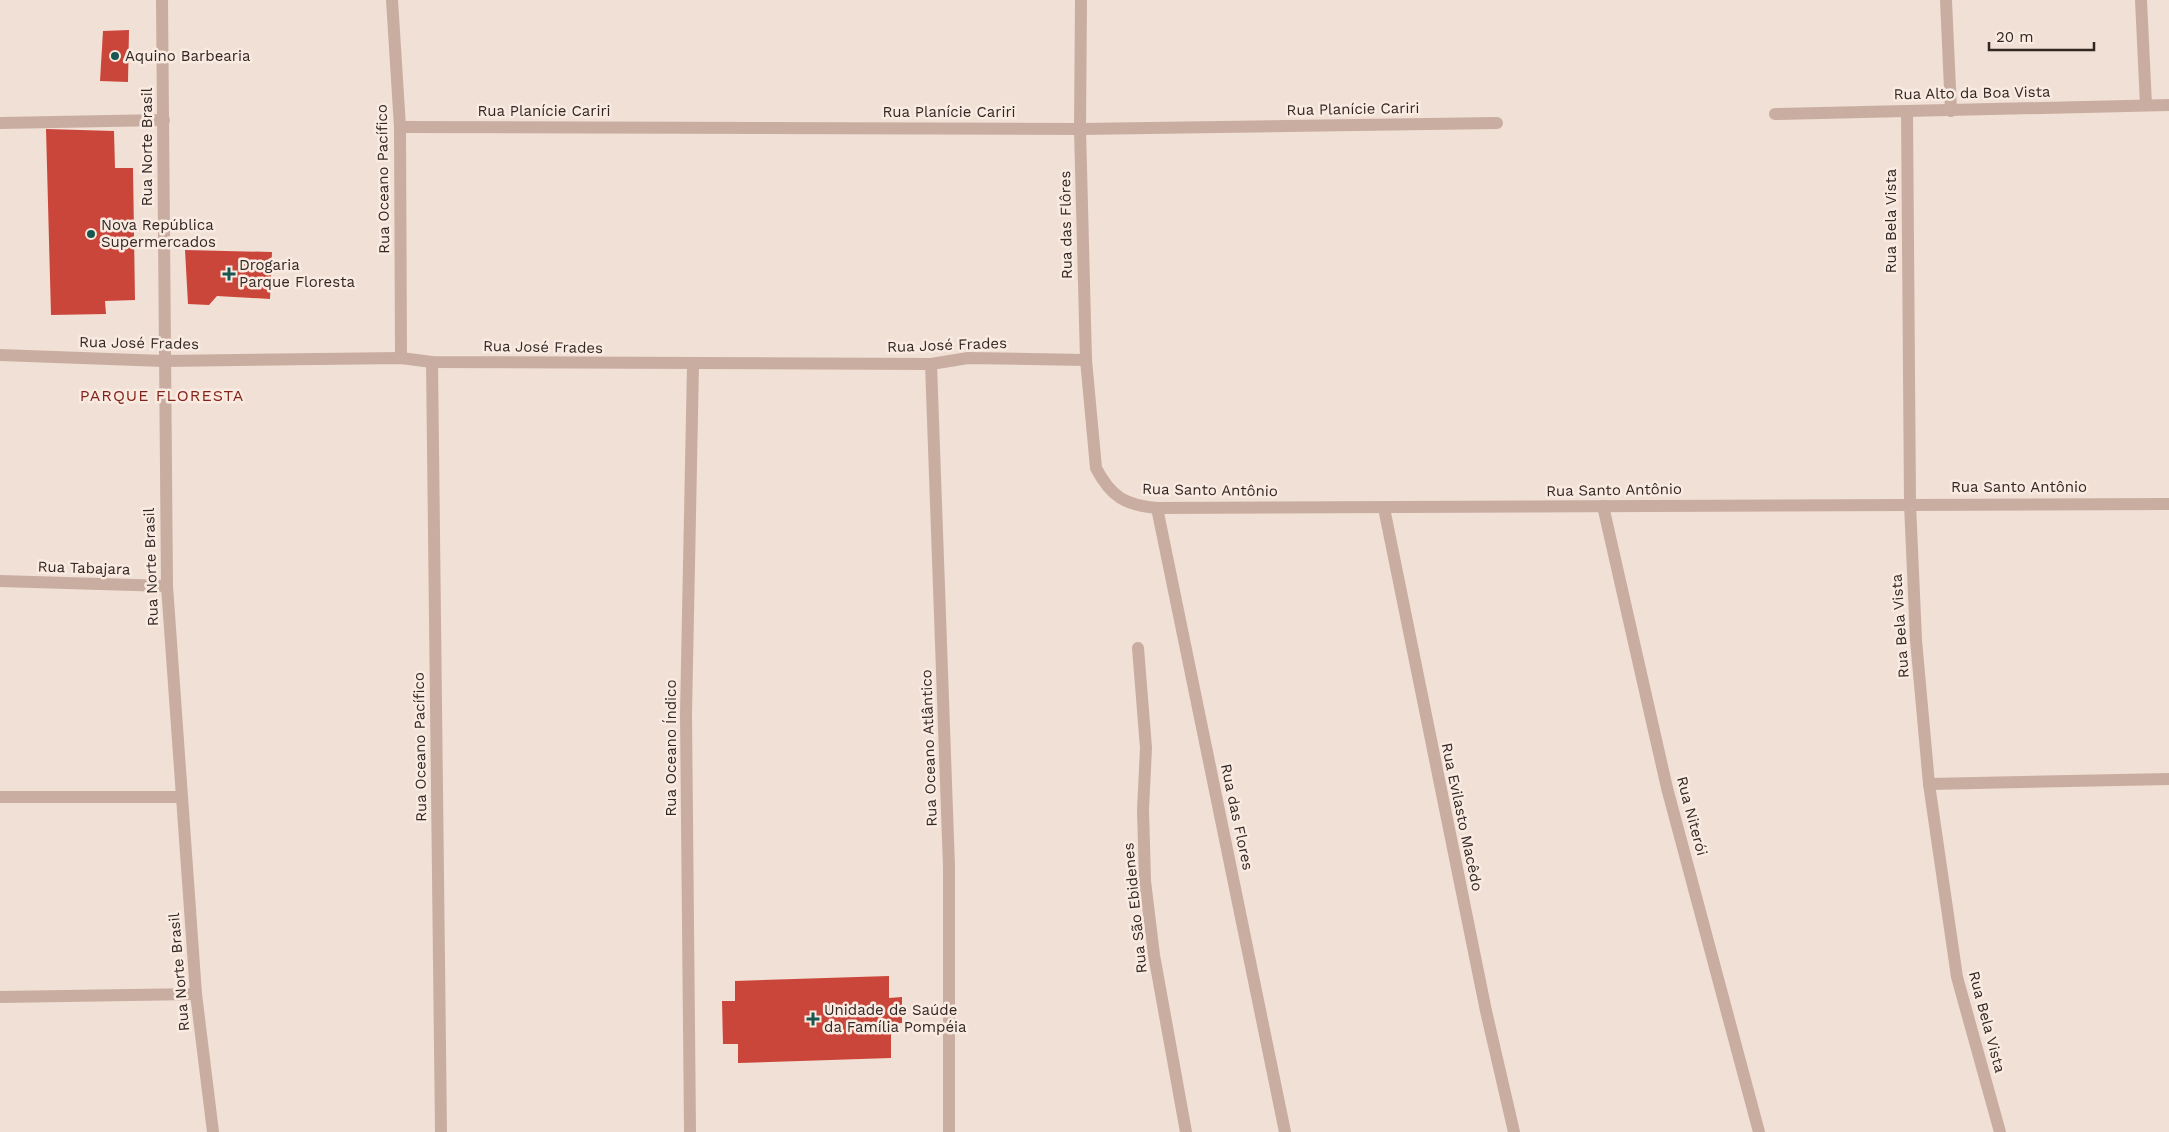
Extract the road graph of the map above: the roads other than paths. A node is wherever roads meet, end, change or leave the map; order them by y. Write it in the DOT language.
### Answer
graph roads {
  1 [pos="162,0"];
  2 [pos="392,0"];
  3 [pos="1081,0"];
  4 [pos="1946,0"];
  5 [pos="2141,0"];
  6 [pos="2146,105"];
  7 [pos="2169,105"];
  8 [pos="1906,111"];
  9 [pos="1951,111"];
  10 [pos="1775,114"];
  11 [pos="164,120"];
  12 [pos="0,123"];
  13 [pos="1497,123"];
  14 [pos="400,126"];
  15 [pos="1080,129"];
  16 [pos="0,355"];
  17 [pos="401,358"];
  18 [pos="1086,360"];
  19 [pos="164,361"];
  20 [pos="432,362"];
  21 [pos="931,364"];
  22 [pos="693,365"];
  23 [pos="1094,448"];
  24 [pos="1910,504"];
  25 [pos="2169,504"];
  26 [pos="1603,506"];
  27 [pos="1157,508"];
  28 [pos="1384,508"];
  29 [pos="0,581"];
  30 [pos="167,586"];
  31 [pos="1138,648"];
  32 [pos="2169,779"];
  33 [pos="1929,784"];
  34 [pos="181,797"];
  35 [pos="0,798"];
  36 [pos="196,994"];
  37 [pos="0,997"];
  38 [pos="213,1132"];
  39 [pos="441,1132"];
  40 [pos="690,1132"];
  41 [pos="949,1132"];
  42 [pos="1186,1132"];
  43 [pos="1285,1132"];
  44 [pos="1514,1132"];
  45 [pos="1759,1132"];
  46 [pos="2000,1132"];
  1 -- 11 [label="street, Rua Norte Brasil"];
  2 -- 14 [label="street, Rua Oceano Pacífico"];
  3 -- 15 [label="street, Rua das Flôres"];
  4 -- 9 [label="street"];
  5 -- 6 [label="street"];
  6 -- 7 [label="street, Rua Alto da Boa Vista"];
  6 -- 9 [label="street, Rua Alto da Boa Vista"];
  8 -- 9 [label="street, Rua Alto da Boa Vista"];
  8 -- 10 [label="street, Rua Alto da Boa Vista"];
  8 -- 24 [label="street, Rua Bela Vista"];
  11 -- 12 [label="street"];
  11 -- 19 [label="street, Rua Norte Brasil"];
  13 -- 15 [label="street, Rua Planície Cariri"];
  14 -- 15 [label="street, Rua Planície Cariri"];
  14 -- 17 [label="street, Rua Oceano Pacífico"];
  15 -- 18 [label="street, Rua das Flôres"];
  16 -- 19 [label="street, Rua José Frades"];
  17 -- 19 [label="street, Rua José Frades"];
  17 -- 20 [label="street, Rua José Frades"];
  18 -- 21 [label="street, Rua José Frades"];
  18 -- 23 [label="street, Rua das Flôres"];
  19 -- 30 [label="street, Rua Norte Brasil"];
  20 -- 22 [label="street, Rua José Frades"];
  20 -- 39 [label="street, Rua Oceano Pacífico"];
  21 -- 22 [label="street, Rua José Frades"];
  21 -- 41 [label="street, Rua Oceano Atlântico"];
  22 -- 40 [label="street, Rua Oceano Índico"];
  23 -- 27 [label="street, Rua Santo Antônio"];
  24 -- 25 [label="street, Rua Santo Antônio"];
  24 -- 26 [label="street, Rua Santo Antônio"];
  24 -- 33 [label="street, Rua Bela Vista"];
  26 -- 28 [label="street, Rua Santo Antônio"];
  26 -- 45 [label="street, Rua Niterói"];
  27 -- 28 [label="street, Rua Santo Antônio"];
  27 -- 43 [label="street, Rua das Flores"];
  28 -- 44 [label="street, Rua Evilasto Macêdo"];
  29 -- 30 [label="street, Rua Tabajara"];
  30 -- 34 [label="street, Rua Norte Brasil"];
  31 -- 42 [label="street, Rua São Ebidenes"];
  32 -- 33 [label="street"];
  33 -- 46 [label="street, Rua Bela Vista"];
  34 -- 35 [label="street"];
  34 -- 36 [label="street, Rua Norte Brasil"];
  36 -- 37 [label="street"];
  36 -- 38 [label="street, Rua Norte Brasil"];
}
